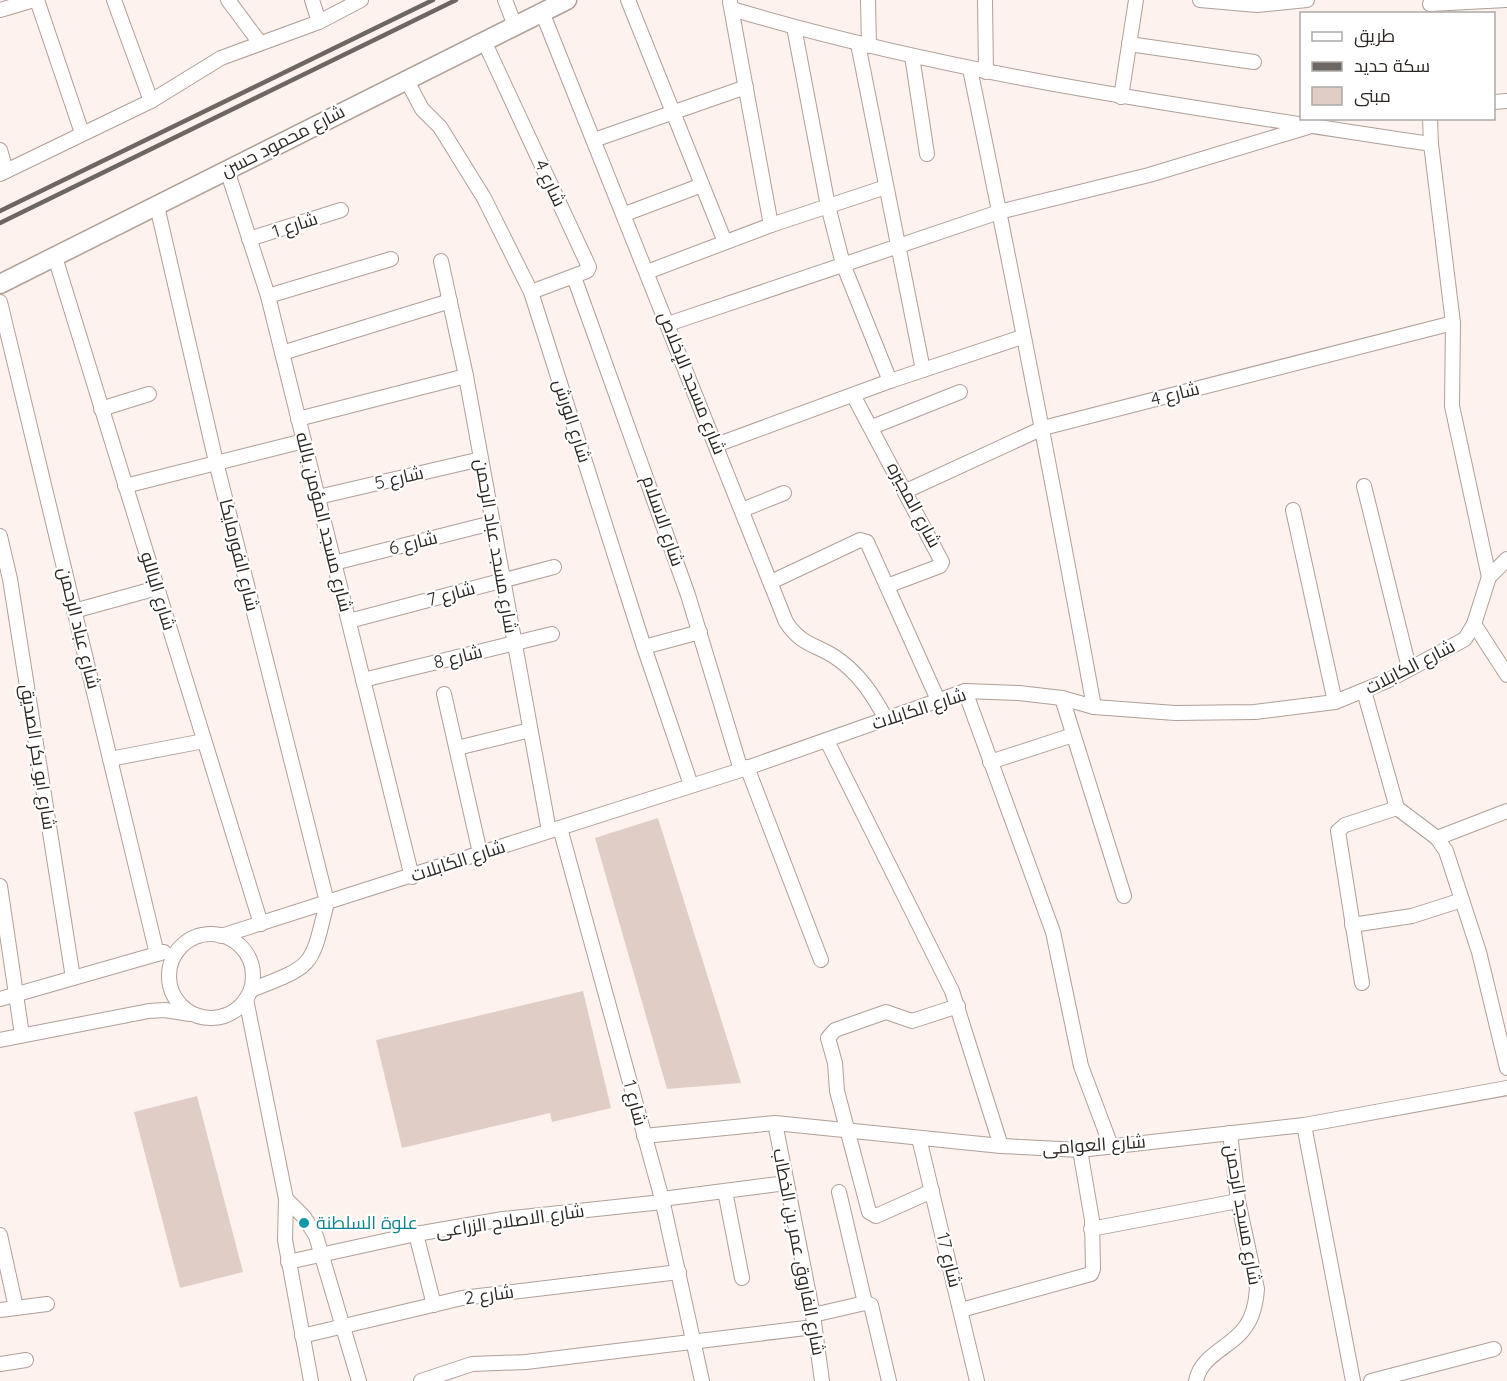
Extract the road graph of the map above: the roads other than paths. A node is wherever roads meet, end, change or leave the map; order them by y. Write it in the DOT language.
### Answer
graph roads {
  1 [pos="35,0"];
  2 [pos="114,0"];
  3 [pos="228,0"];
  4 [pos="312,0"];
  5 [pos="361,0"];
  6 [pos="505,0"];
  7 [pos="567,0"];
  8 [pos="628,0"];
  9 [pos="868,0"];
  10 [pos="985,0"];
  11 [pos="1136,0"];
  12 [pos="1200,0"];
  13 [pos="1506,0"];
  14 [pos="1302,1"];
  15 [pos="1225,2"];
  16 [pos="731,5"];
  17 [pos="1431,6"];
  18 [pos="0,10"];
  19 [pos="542,12"];
  20 [pos="319,22"];
  21 [pos="515,26"];
  22 [pos="794,27"];
  23 [pos="484,41"];
  24 [pos="260,43"];
  25 [pos="1129,44"];
  26 [pos="863,45"];
  27 [pos="912,56"];
  28 [pos="1254,62"];
  29 [pos="970,69"];
  30 [pos="987,72"];
  31 [pos="406,79"];
  32 [pos="746,87"];
  33 [pos="1120,97"];
  34 [pos="151,101"];
  35 [pos="673,112"];
  36 [pos="1430,120"];
  37 [pos="1313,126"];
  38 [pos="82,132"];
  39 [pos="594,140"];
  40 [pos="1431,144"];
  41 [pos="0,150"];
  42 [pos="927,154"];
  43 [pos="226,170"];
  44 [pos="3,173"];
  45 [pos="702,185"];
  46 [pos="886,187"];
  47 [pos="157,206"];
  48 [pos="828,206"];
  49 [pos="341,210"];
  50 [pos="999,212"];
  51 [pos="625,214"];
  52 [pos="771,225"];
  53 [pos="249,239"];
  54 [pos="725,242"];
  55 [pos="899,246"];
  56 [pos="55,257"];
  57 [pos="391,258"];
  58 [pos="441,261"];
  59 [pos="843,264"];
  60 [pos="647,272"];
  61 [pos="574,277"];
  62 [pos="0,284"];
  63 [pos="531,292"];
  64 [pos="268,296"];
  65 [pos="450,301"];
  66 [pos="0,302"];
  67 [pos="1453,323"];
  68 [pos="668,324"];
  69 [pos="1022,337"];
  70 [pos="282,353"];
  71 [pos="923,369"];
  72 [pos="466,376"];
  73 [pos="890,381"];
  74 [pos="960,392"];
  75 [pos="149,394"];
  76 [pos="853,395"];
  77 [pos="102,409"];
  78 [pos="298,419"];
  79 [pos="872,427"];
  80 [pos="1043,428"];
  81 [pos="304,441"];
  82 [pos="716,445"];
  83 [pos="481,459"];
  84 [pos="216,462"];
  85 [pos="125,486"];
  86 [pos="1364,486"];
  87 [pos="906,491"];
  88 [pos="784,493"];
  89 [pos="318,497"];
  90 [pos="742,510"];
  91 [pos="1293,510"];
  92 [pos="492,523"];
  93 [pos="0,536"];
  94 [pos="1507,559"];
  95 [pos="334,563"];
  96 [pos="554,567"];
  97 [pos="1489,577"];
  98 [pos="502,580"];
  99 [pos="771,582"];
  100 [pos="886,586"];
  101 [pos="157,588"];
  102 [pos="74,611"];
  103 [pos="349,621"];
  104 [pos="1474,624"];
  105 [pos="700,632"];
  106 [pos="552,634"];
  107 [pos="514,643"];
  108 [pos="644,647"];
  109 [pos="1409,668"];
  110 [pos="1507,675"];
  111 [pos="363,680"];
  112 [pos="965,691"];
  113 [pos="1364,691"];
  114 [pos="444,694"];
  115 [pos="1062,698"];
  116 [pos="938,700"];
  117 [pos="1335,702"];
  118 [pos="1094,707"];
  119 [pos="886,719"];
  120 [pos="530,730"];
  121 [pos="1073,735"];
  122 [pos="204,741"];
  123 [pos="827,741"];
  124 [pos="458,748"];
  125 [pos="110,759"];
  126 [pos="990,762"];
  127 [pos="744,768"];
  128 [pos="691,785"];
  129 [pos="1396,808"];
  130 [pos="1507,811"];
  131 [pos="554,830"];
  132 [pos="1437,838"];
  133 [pos="480,853"];
  134 [pos="412,877"];
  135 [pos="0,886"];
  136 [pos="1124,896"];
  137 [pos="1462,900"];
  138 [pos="327,902"];
  139 [pos="261,924"];
  140 [pos="1352,925"];
  141 [pos="221,936"];
  142 [pos="181,947"];
  143 [pos="157,954"];
  144 [pos="821,960"];
  145 [pos="73,978"];
  146 [pos="1362,983"];
  147 [pos="16,994"];
  148 [pos="248,994"];
  149 [pos="0,999"];
  150 [pos="958,1006"];
  151 [pos="194,1015"];
  152 [pos="1502,1024"];
  153 [pos="22,1035"];
  154 [pos="0,1040"];
  155 [pos="1507,1068"];
  156 [pos="1507,1088"];
  157 [pos="775,1124"];
  158 [pos="1304,1125"];
  159 [pos="849,1131"];
  160 [pos="1230,1133"];
  161 [pos="644,1136"];
  162 [pos="919,1138"];
  163 [pos="1001,1146"];
  164 [pos="1111,1146"];
  165 [pos="1080,1150"];
  166 [pos="786,1183"];
  167 [pos="725,1191"];
  168 [pos="932,1191"];
  169 [pos="839,1192"];
  170 [pos="286,1199"];
  171 [pos="662,1200"];
  172 [pos="1238,1201"];
  173 [pos="1091,1229"];
  174 [pos="416,1234"];
  175 [pos="0,1235"];
  176 [pos="2,1253"];
  177 [pos="323,1255"];
  178 [pos="288,1262"];
  179 [pos="679,1272"];
  180 [pos="742,1278"];
  181 [pos="865,1303"];
  182 [pos="47,1304"];
  183 [pos="434,1305"];
  184 [pos="16,1308"];
  185 [pos="0,1310"];
  186 [pos="961,1310"];
  187 [pos="814,1321"];
  188 [pos="345,1328"];
  189 [pos="302,1336"];
  190 [pos="693,1342"];
  191 [pos="1494,1349"];
  192 [pos="26,1360"];
  193 [pos="0,1364"];
  194 [pos="311,1381"];
  195 [pos="359,1381"];
  196 [pos="421,1381"];
  197 [pos="702,1381"];
  198 [pos="822,1381"];
  199 [pos="889,1381"];
  200 [pos="978,1381"];
  201 [pos="1196,1381"];
  202 [pos="1353,1381"];
  203 [pos="1371,1381"];
  1 -- 18 [label="street"];
  1 -- 38 [label="street"];
  2 -- 34 [label="street"];
  3 -- 24 [label="street"];
  4 -- 20 [label="street"];
  5 -- 20 [label="street"];
  6 -- 21 [label="street"];
  7 -- 19 [label="street, شارع محمود حسن"];
  8 -- 35 [label="street"];
  9 -- 26 [label="street"];
  10 -- 30 [label="street"];
  11 -- 25 [label="street"];
  12 -- 15 [label="street"];
  13 -- 17 [label="street"];
  14 -- 15 [label="street"];
  16 -- 22 [label="street"];
  16 -- 32 [label="street"];
  19 -- 21 [label="street, شارع محمود حسن"];
  19 -- 39 [label="street, شارع مسجد الإخلاص"];
  20 -- 24 [label="street"];
  21 -- 23 [label="street, شارع محمود حسن"];
  22 -- 26 [label="street"];
  22 -- 48 [label="street"];
  23 -- 31 [label="street, شارع محمود حسن"];
  23 -- 61 [label="street, شارع 4"];
  24 -- 34 [label="street"];
  25 -- 28 [label="street"];
  25 -- 33 [label="street"];
  26 -- 27 [label="street"];
  26 -- 46 [label="street"];
  27 -- 29 [label="street"];
  27 -- 42 [label="street"];
  29 -- 30 [label="street"];
  29 -- 50 [label="street"];
  30 -- 33 [label="street"];
  31 -- 43 [label="street, شارع محمود حسن"];
  31 -- 63 [label="street, شارع الورش"];
  32 -- 35 [label="street"];
  32 -- 52 [label="street"];
  33 -- 37 [label="street"];
  34 -- 38 [label="street"];
  35 -- 39 [label="street"];
  35 -- 45 [label="street"];
  36 -- 40 [label="street"];
  37 -- 40 [label="street"];
  37 -- 50 [label="street"];
  38 -- 44 [label="street"];
  39 -- 51 [label="street, شارع مسجد الإخلاص"];
  40 -- 67 [label="street"];
  41 -- 44 [label="street"];
  43 -- 47 [label="street, شارع محمود حسن"];
  43 -- 53 [label="street, شارع مسجد المؤمن بالله"];
  45 -- 51 [label="street"];
  45 -- 54 [label="street"];
  46 -- 48 [label="street"];
  46 -- 55 [label="street"];
  47 -- 56 [label="street, شارع محمود حسن"];
  47 -- 84 [label="street, شارع الفورمايكا"];
  48 -- 52 [label="street"];
  48 -- 59 [label="street"];
  49 -- 53 [label="street, شارع 1"];
  50 -- 55 [label="street"];
  50 -- 69 [label="street"];
  51 -- 60 [label="street, شارع مسجد الإخلاص"];
  52 -- 54 [label="street"];
  53 -- 64 [label="street, شارع مسجد المؤمن بالله"];
  54 -- 60 [label="street"];
  55 -- 59 [label="street"];
  55 -- 71 [label="street"];
  56 -- 62 [label="street, شارع محمود حسن"];
  56 -- 77 [label="street, شارع الباللو"];
  57 -- 64 [label="street"];
  58 -- 65 [label="street, شارع مسجد عباد الرحمن"];
  59 -- 68 [label="street"];
  59 -- 73 [label="street"];
  60 -- 68 [label="street, شارع مسجد الإخلاص"];
  61 -- 63 [label="street"];
  61 -- 105 [label="street, شارع الاسلام"];
  63 -- 108 [label="street, شارع الورش"];
  64 -- 70 [label="street, شارع مسجد المؤمن بالله"];
  65 -- 70 [label="street"];
  65 -- 72 [label="street, شارع مسجد عباد الرحمن"];
  66 -- 102 [label="street, شارع عباد الرحمن"];
  67 -- 80 [label="street, شارع 4"];
  67 -- 97 [label="street"];
  68 -- 82 [label="street, شارع مسجد الإخلاص"];
  69 -- 71 [label="street"];
  69 -- 80 [label="street"];
  70 -- 78 [label="street, شارع مسجد المؤمن بالله"];
  71 -- 73 [label="street"];
  72 -- 78 [label="street"];
  72 -- 83 [label="street, شارع مسجد عباد الرحمن"];
  73 -- 76 [label="street"];
  74 -- 79 [label="street"];
  75 -- 77 [label="street"];
  76 -- 79 [label="street, شارع المجيره"];
  76 -- 82 [label="street"];
  77 -- 85 [label="street, شارع الباللو"];
  78 -- 81 [label="street, شارع مسجد المؤمن بالله"];
  79 -- 87 [label="street, شارع المجيره"];
  80 -- 87 [label="street, شارع 4"];
  80 -- 118 [label="street"];
  81 -- 84 [label="street"];
  81 -- 89 [label="street, شارع مسجد المؤمن بالله"];
  82 -- 90 [label="street, شارع مسجد الإخلاص"];
  83 -- 89 [label="street, شارع 5"];
  83 -- 92 [label="street, شارع مسجد عباد الرحمن"];
  84 -- 85 [label="street"];
  84 -- 138 [label="street, شارع الفورمايكا"];
  85 -- 101 [label="street, شارع الباللو"];
  86 -- 109 [label="street"];
  87 -- 100 [label="street, شارع المجيره"];
  88 -- 90 [label="street"];
  89 -- 95 [label="street, شارع مسجد المؤمن بالله"];
  90 -- 99 [label="street, شارع مسجد الإخلاص"];
  91 -- 117 [label="street"];
  92 -- 95 [label="street, شارع 6"];
  92 -- 98 [label="street, شارع مسجد عباد الرحمن"];
  93 -- 145 [label="street, شارع ابو بكر الصديق"];
  94 -- 97 [label="street, شارع الكابلات"];
  95 -- 103 [label="street, شارع مسجد المؤمن بالله"];
  96 -- 98 [label="street, شارع 7"];
  97 -- 104 [label="street, شارع الكابلات"];
  98 -- 103 [label="street, شارع 7"];
  98 -- 107 [label="street, شارع مسجد عباد الرحمن"];
  99 -- 100 [label="street"];
  99 -- 119 [label="street, شارع مسجد الإخلاص"];
  100 -- 116 [label="street"];
  101 -- 102 [label="street"];
  101 -- 122 [label="street, شارع الباللو"];
  102 -- 125 [label="street, شارع عباد الرحمن"];
  103 -- 111 [label="street, شارع مسجد المؤمن بالله"];
  104 -- 109 [label="street, شارع الكابلات"];
  104 -- 110 [label="street"];
  105 -- 108 [label="street"];
  105 -- 127 [label="street, شارع الاسلام"];
  106 -- 107 [label="street, شارع 8"];
  107 -- 111 [label="street, شارع 8"];
  107 -- 120 [label="street, شارع مسجد عباد الرحمن"];
  108 -- 128 [label="street, شارع الورش"];
  109 -- 113 [label="street, شارع الكابلات"];
  111 -- 134 [label="street, شارع مسجد المؤمن بالله"];
  112 -- 115 [label="street, شارع الكابلات"];
  112 -- 116 [label="street, شارع الكابلات"];
  112 -- 126 [label="street"];
  113 -- 117 [label="street, شارع الكابلات"];
  113 -- 129 [label="street"];
  114 -- 124 [label="street"];
  115 -- 118 [label="street, شارع الكابلات"];
  115 -- 121 [label="street"];
  116 -- 119 [label="street, شارع الكابلات"];
  117 -- 118 [label="street, شارع الكابلات"];
  119 -- 123 [label="street, شارع الكابلات"];
  120 -- 124 [label="street"];
  120 -- 131 [label="street, شارع مسجد عباد الرحمن"];
  121 -- 126 [label="street"];
  121 -- 136 [label="street"];
  122 -- 125 [label="street"];
  122 -- 139 [label="street, شارع الباللو"];
  123 -- 127 [label="street, شارع الكابلات"];
  123 -- 150 [label="street"];
  124 -- 133 [label="street"];
  125 -- 143 [label="street, شارع عباد الرحمن"];
  126 -- 164 [label="street"];
  127 -- 128 [label="street, شارع الكابلات"];
  127 -- 144 [label="street, شارع الاسلام"];
  128 -- 131 [label="street, شارع الكابلات"];
  129 -- 132 [label="street"];
  129 -- 140 [label="street"];
  130 -- 132 [label="street"];
  131 -- 133 [label="street, شارع الكابلات"];
  131 -- 161 [label="street, شارع 1"];
  132 -- 137 [label="street"];
  133 -- 134 [label="street, شارع الكابلات"];
  134 -- 138 [label="street, شارع الكابلات"];
  135 -- 147 [label="street"];
  137 -- 140 [label="street"];
  137 -- 152 [label="street"];
  138 -- 139 [label="street, شارع الكابلات"];
  138 -- 148 [label="street"];
  139 -- 141 [label="street, شارع الكابلات"];
  140 -- 146 [label="street"];
  141 -- 142 [label="street"];
  141 -- 148 [label="street"];
  142 -- 143 [label="street"];
  142 -- 151 [label="street"];
  143 -- 145 [label="street"];
  145 -- 147 [label="street"];
  147 -- 149 [label="street"];
  147 -- 153 [label="street"];
  148 -- 151 [label="street"];
  148 -- 170 [label="street"];
  150 -- 159 [label="street"];
  150 -- 163 [label="street"];
  151 -- 153 [label="street"];
  152 -- 155 [label="street"];
  153 -- 154 [label="street"];
  156 -- 158 [label="street, شارع العوامى"];
  157 -- 159 [label="street, شارع العوامى"];
  157 -- 161 [label="street, شارع العوامى"];
  157 -- 166 [label="street, شارع الفاروق عمر بن الخطاب"];
  158 -- 160 [label="street, شارع العوامى"];
  158 -- 202 [label="street"];
  159 -- 162 [label="street, شارع العوامى"];
  159 -- 168 [label="street"];
  160 -- 164 [label="street, شارع العوامى"];
  160 -- 172 [label="street, شارع مسجد الرحمن"];
  161 -- 171 [label="street, شارع 1"];
  162 -- 163 [label="street, شارع العوامى"];
  162 -- 168 [label="street, شارع 17"];
  163 -- 165 [label="street, شارع العوامى"];
  164 -- 165 [label="street, شارع العوامى"];
  165 -- 173 [label="street"];
  166 -- 167 [label="street, شارع الاصلاح الزراعى"];
  166 -- 187 [label="street, شارع الفاروق عمر بن الخطاب"];
  167 -- 171 [label="street, شارع الاصلاح الزراعى"];
  167 -- 180 [label="street"];
  168 -- 186 [label="street, شارع 17"];
  169 -- 181 [label="street"];
  170 -- 177 [label="street"];
  170 -- 178 [label="street"];
  171 -- 174 [label="street, شارع الاصلاح الزراعى"];
  171 -- 179 [label="street, شارع 1"];
  172 -- 173 [label="street"];
  172 -- 201 [label="street, شارع مسجد الرحمن"];
  173 -- 186 [label="street"];
  174 -- 177 [label="street, شارع الاصلاح الزراعى"];
  174 -- 183 [label="street"];
  175 -- 176 [label="street"];
  176 -- 184 [label="street"];
  177 -- 178 [label="street, شارع الاصلاح الزراعى"];
  177 -- 188 [label="street"];
  178 -- 189 [label="street"];
  179 -- 183 [label="street, شارع 2"];
  179 -- 190 [label="street, شارع 1"];
  181 -- 187 [label="street"];
  181 -- 199 [label="street"];
  182 -- 184 [label="street"];
  183 -- 188 [label="street, شارع 2"];
  184 -- 185 [label="street"];
  186 -- 200 [label="street, شارع 17"];
  187 -- 190 [label="street"];
  187 -- 198 [label="street, شارع الفاروق عمر بن الخطاب"];
  188 -- 189 [label="street, شارع 2"];
  188 -- 195 [label="street"];
  189 -- 194 [label="street"];
  190 -- 196 [label="street"];
  190 -- 197 [label="street, شارع 1"];
  191 -- 203 [label="street"];
  192 -- 193 [label="street"];
}
